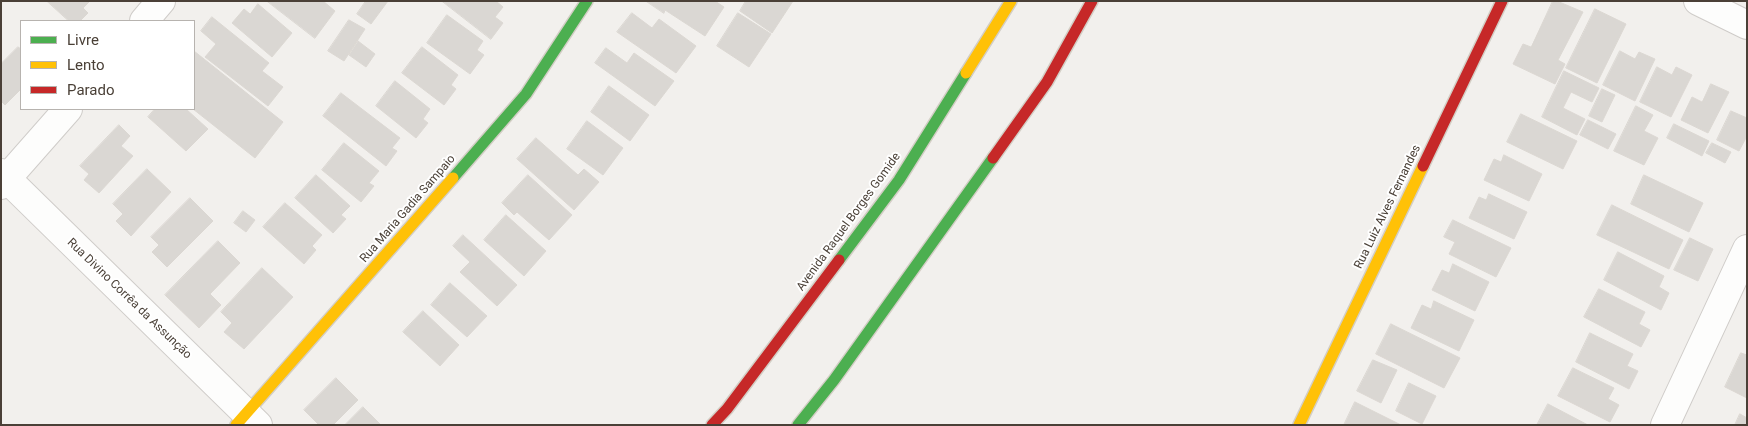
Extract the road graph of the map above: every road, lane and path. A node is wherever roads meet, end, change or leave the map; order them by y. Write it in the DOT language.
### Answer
graph roads {
  1 [pos="161,1"];
  2 [pos="587,1"];
  3 [pos="1011,1"];
  4 [pos="1092,1"];
  5 [pos="1502,1"];
  6 [pos="1698,1"];
  7 [pos="145,20"];
  8 [pos="1747,25"];
  9 [pos="67,110"];
  10 [pos="3,179"];
  11 [pos="1747,249"];
  12 [pos="247,421"];
  13 [pos="712,425"];
  14 [pos="798,425"];
  15 [pos="1299,425"];
  16 [pos="1665,425"];
  1 -- 7 [label="street"];
  2 -- 12 [label="street, Rua Maria Gadia Sampaio"];
  3 -- 13 [label="street, Avenida Raquel Borges Gomide"];
  4 -- 14 [label="street"];
  5 -- 15 [label="street, Rua Luiz Alves Fernandes"];
  6 -- 8 [label="street"];
  9 -- 10 [label="street"];
  10 -- 12 [label="street, Rua Divino Corrêa da Assunção"];
  11 -- 16 [label="street"];
}
